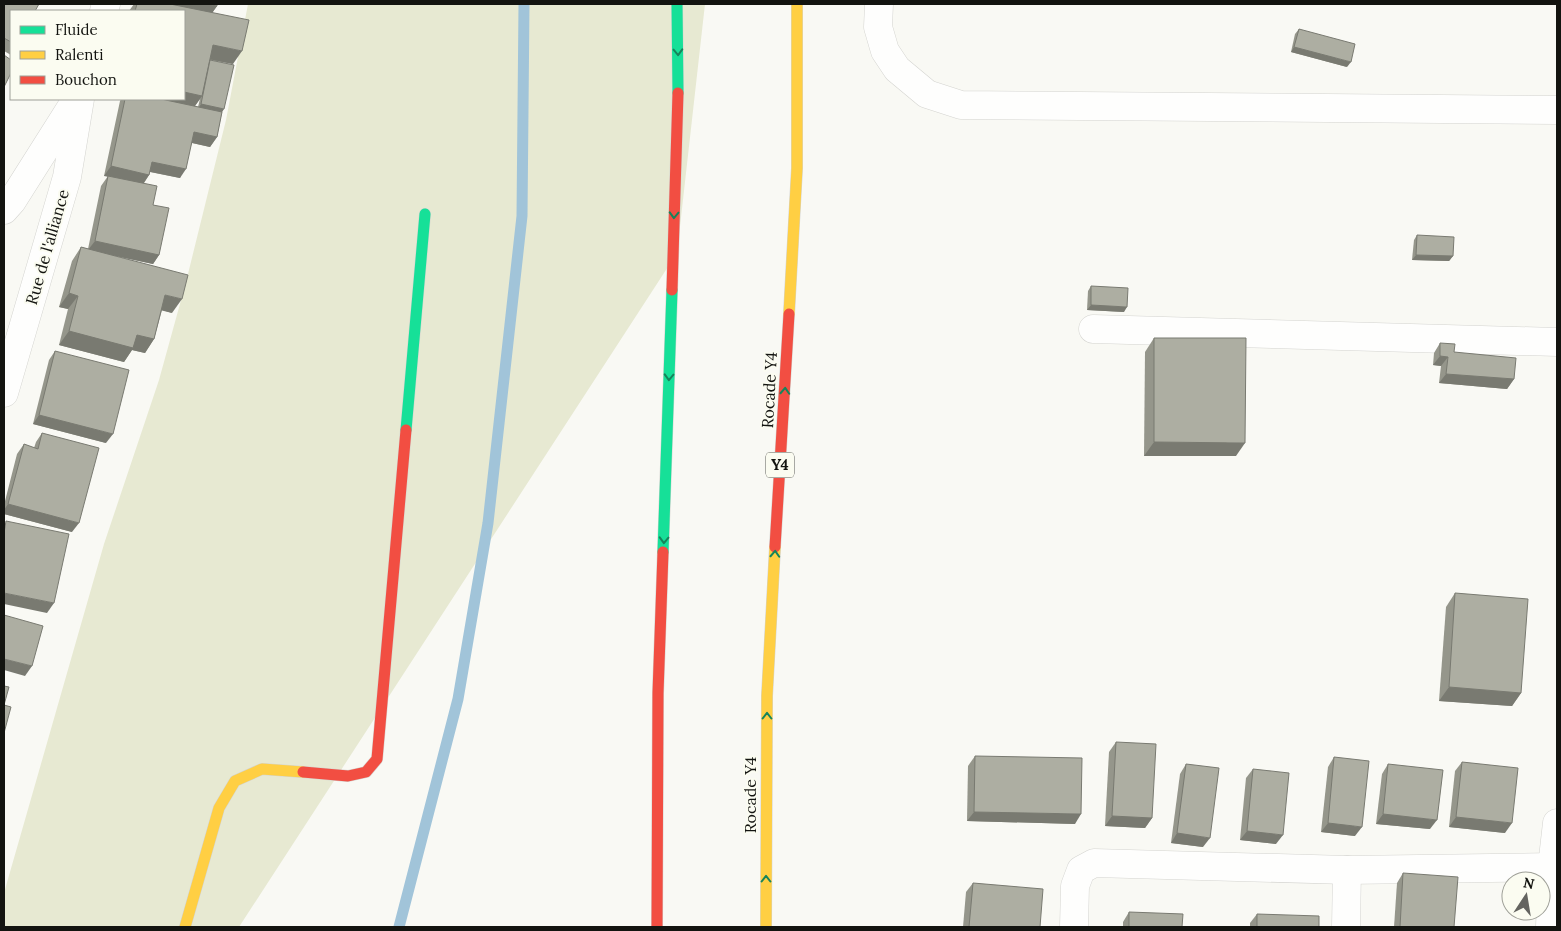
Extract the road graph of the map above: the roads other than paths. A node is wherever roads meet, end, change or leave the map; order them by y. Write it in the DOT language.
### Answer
graph roads {
  1 [pos="677,4"];
  2 [pos="797,4"];
  3 [pos="879,4"];
  4 [pos="77,100"];
  5 [pos="78,100"];
  6 [pos="1557,110"];
  7 [pos="4,210"];
  8 [pos="424,214"];
  9 [pos="1093,328"];
  10 [pos="1557,342"];
  11 [pos="4,393"];
  12 [pos="1557,823"];
  13 [pos="1552,867"];
  14 [pos="1347,870"];
  15 [pos="185,927"];
  16 [pos="657,927"];
  17 [pos="766,927"];
  18 [pos="1074,927"];
  19 [pos="1346,927"];
  20 [pos="1550,927"];
  1 -- 16 [label="main road, one-way"];
  17 -- 2 [label="main road, Rocade Y4 / Y4, one-way"];
  3 -- 6 [label="street"];
  4 -- 7 [label="street"];
  5 -- 11 [label="street, Rue de l'alliance"];
  8 -- 15 [label="main road"];
  9 -- 10 [label="street"];
  12 -- 13 [label="street"];
  13 -- 14 [label="street"];
  13 -- 20 [label="street"];
  14 -- 18 [label="street"];
  14 -- 19 [label="street"];
}
